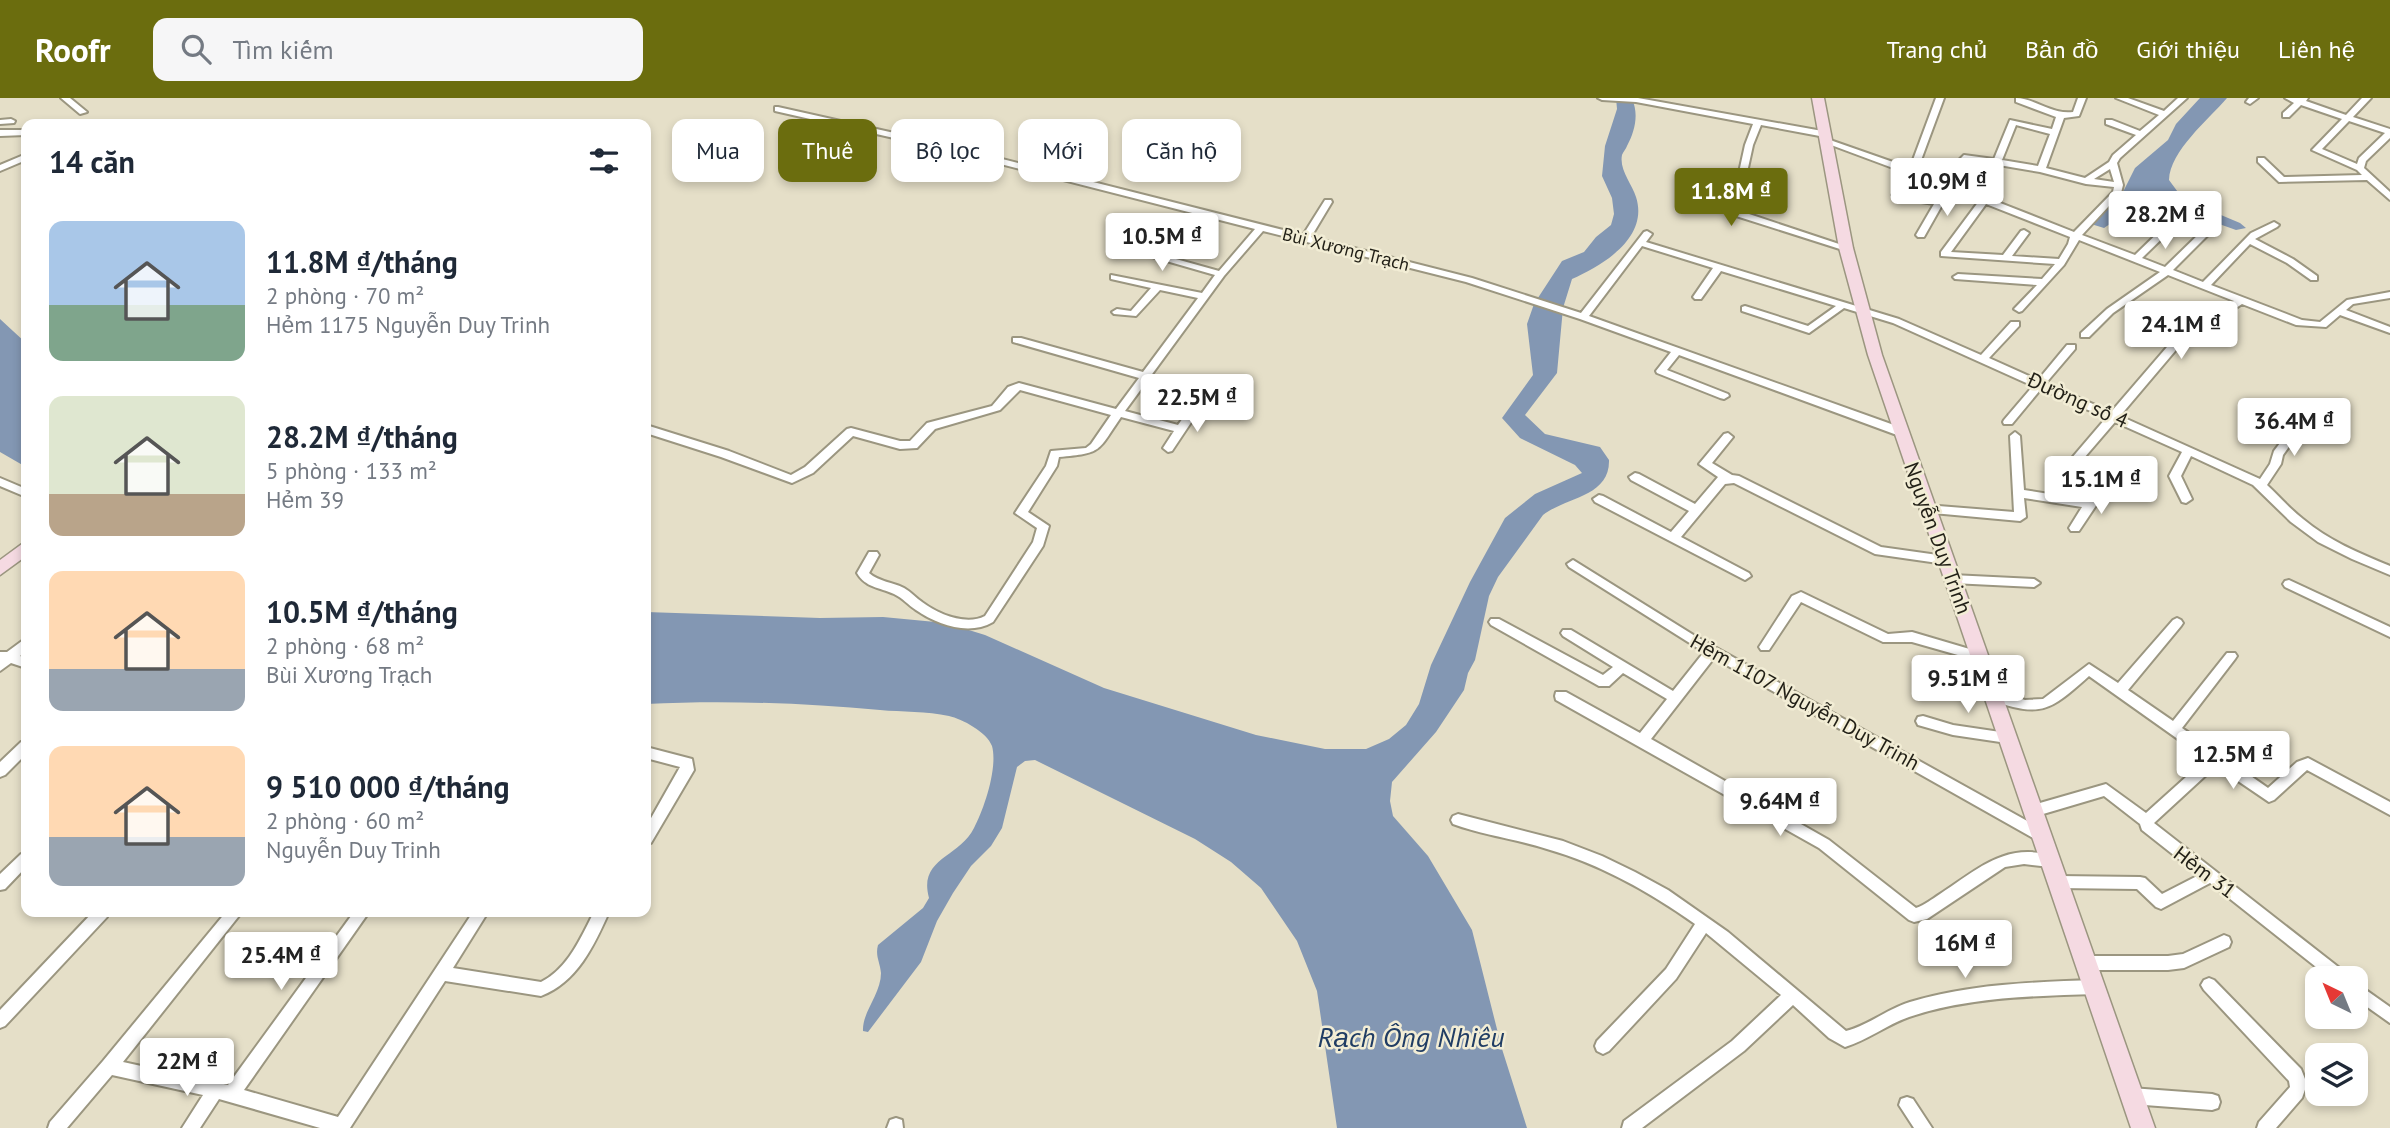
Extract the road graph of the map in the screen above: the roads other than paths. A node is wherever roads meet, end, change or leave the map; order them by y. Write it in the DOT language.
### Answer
graph roads {
  1 [pos="65,98"];
  2 [pos="1602,98"];
  3 [pos="1818,98"];
  4 [pos="1940,98"];
  5 [pos="2082,98"];
  6 [pos="2120,98"];
  7 [pos="2182,98"];
  8 [pos="2289,98"];
  9 [pos="2367,98"];
  10 [pos="2017,99"];
  11 [pos="2303,100"];
  12 [pos="778,109"];
  13 [pos="83,112"];
  14 [pos="2165,114"];
  15 [pos="2286,115"];
  16 [pos="2061,116"];
  17 [pos="2347,118"];
  18 [pos="0,122"];
  19 [pos="2109,122"];
  20 [pos="1757,124"];
  21 [pos="0,131"];
  22 [pos="21,133"];
  23 [pos="2056,133"];
  24 [pos="2390,133"];
  25 [pos="2142,135"];
  26 [pos="1826,138"];
  27 [pos="21,159"];
  28 [pos="2261,160"];
  29 [pos="1997,161"];
  30 [pos="2113,163"];
  31 [pos="0,168"];
  32 [pos="2360,168"];
  33 [pos="2041,169"];
  34 [pos="1912,173"];
  35 [pos="2369,177"];
  36 [pos="2086,181"];
  37 [pos="2119,185"];
  38 [pos="1950,188"];
  39 [pos="1896,195"];
  40 [pos="2390,197"];
  41 [pos="1984,201"];
  42 [pos="1328,202"];
  43 [pos="1939,202"];
  44 [pos="2174,222"];
  45 [pos="2274,225"];
  46 [pos="1260,228"];
  47 [pos="1647,233"];
  48 [pos="2024,233"];
  49 [pos="2206,233"];
  50 [pos="1921,235"];
  51 [pos="2075,236"];
  52 [pos="1305,239"];
  53 [pos="2249,240"];
  54 [pos="1641,243"];
  55 [pos="1846,248"];
  56 [pos="1140,252"];
  57 [pos="2005,259"];
  58 [pos="2136,259"];
  59 [pos="2060,262"];
  60 [pos="1718,268"];
  61 [pos="2167,271"];
  62 [pos="1221,274"];
  63 [pos="1114,277"];
  64 [pos="1958,277"];
  65 [pos="2314,278"];
  66 [pos="2042,282"];
  67 [pos="2204,285"];
  68 [pos="1157,287"];
  69 [pos="2388,296"];
  70 [pos="1205,297"];
  71 [pos="1698,297"];
  72 [pos="2242,300"];
  73 [pos="1844,304"];
  74 [pos="1745,309"];
  75 [pos="2019,309"];
  76 [pos="1863,310"];
  77 [pos="2339,310"];
  78 [pos="1117,312"];
  79 [pos="1583,317"];
  80 [pos="2015,324"];
  81 [pos="2390,330"];
  82 [pos="2085,335"];
  83 [pos="1017,340"];
  84 [pos="2071,347"];
  85 [pos="1677,351"];
  86 [pos="1983,358"];
  87 [pos="1144,376"];
  88 [pos="2040,383"];
  89 [pos="1724,397"];
  90 [pos="1199,403"];
  91 [pos="1118,413"];
  92 [pos="2115,416"];
  93 [pos="2306,416"];
  94 [pos="2008,422"];
  95 [pos="1181,429"];
  96 [pos="651,431"];
  97 [pos="1901,432"];
  98 [pos="2015,436"];
  99 [pos="1728,437"];
  100 [pos="1168,448"];
  101 [pos="2188,451"];
  102 [pos="1635,477"];
  103 [pos="1728,478"];
  104 [pos="2262,484"];
  105 [pos="3,486"];
  106 [pos="21,491"];
  107 [pos="2017,493"];
  108 [pos="1600,499"];
  109 [pos="2186,499"];
  110 [pos="2090,504"];
  111 [pos="1927,509"];
  112 [pos="1696,510"];
  113 [pos="2075,527"];
  114 [pos="1673,538"];
  115 [pos="21,551"];
  116 [pos="873,555"];
  117 [pos="1945,560"];
  118 [pos="1573,564"];
  119 [pos="0,569"];
  120 [pos="2390,571"];
  121 [pos="1745,576"];
  122 [pos="1952,579"];
  123 [pos="2034,583"];
  124 [pos="2289,584"];
  125 [pos="1495,622"];
  126 [pos="2177,623"];
  127 [pos="2390,632"];
  128 [pos="1567,633"];
  129 [pos="21,647"];
  130 [pos="1766,647"];
  131 [pos="1713,650"];
  132 [pos="1979,656"];
  133 [pos="2231,656"];
  134 [pos="3,660"];
  135 [pos="21,662"];
  136 [pos="1622,666"];
  137 [pos="2119,691"];
  138 [pos="1993,695"];
  139 [pos="1561,696"];
  140 [pos="1675,698"];
  141 [pos="1923,721"];
  142 [pos="2174,729"];
  143 [pos="2007,738"];
  144 [pos="1642,740"];
  145 [pos="21,751"];
  146 [pos="651,754"];
  147 [pos="2216,758"];
  148 [pos="0,771"];
  149 [pos="2390,809"];
  150 [pos="2032,811"];
  151 [pos="1458,820"];
  152 [pos="2146,821"];
  153 [pos="651,831"];
  154 [pos="2040,835"];
  155 [pos="2050,861"];
  156 [pos="21,863"];
  157 [pos="2210,876"];
  158 [pos="2058,882"];
  159 [pos="0,884"];
  160 [pos="97,917"];
  161 [pos="231,917"];
  162 [pos="358,917"];
  163 [pos="478,917"];
  164 [pos="599,917"];
  165 [pos="1704,923"];
  166 [pos="2224,942"];
  167 [pos="2087,963"];
  168 [pos="2326,966"];
  169 [pos="441,973"];
  170 [pos="2209,985"];
  171 [pos="2096,987"];
  172 [pos="1791,995"];
  173 [pos="2368,999"];
  174 [pos="2390,1016"];
  175 [pos="0,1021"];
  176 [pos="1603,1046"];
  177 [pos="110,1067"];
  178 [pos="223,1092"];
  179 [pos="2131,1096"];
  180 [pos="2212,1102"];
  181 [pos="1908,1104"];
  182 [pos="341,1127"];
  183 [pos="1630,1127"];
  184 [pos="56,1128"];
  185 [pos="190,1128"];
  186 [pos="1924,1128"];
  187 [pos="2143,1128"];
  188 [pos="2264,1128"];
  1 -- 13 [label="street"];
  2 -- 20 [label="street"];
  3 -- 26 [label="main road, Nguyễn Duy Trinh"];
  4 -- 34 [label="street"];
  5 -- 16 [label="street"];
  6 -- 14 [label="street"];
  7 -- 14 [label="street"];
  8 -- 11 [label="street"];
  9 -- 17 [label="street"];
  10 -- 16 [label="street"];
  11 -- 15 [label="street"];
  11 -- 17 [label="street"];
  12 -- 46 [label="street, Bùi Xương Trạch"];
  14 -- 25 [label="street"];
  16 -- 23 [label="street"];
  17 -- 24 [label="street"];
  17 -- 32 [label="street"];
  18 -- 21 [label="street"];
  19 -- 25 [label="street"];
  20 -- 26 [label="street"];
  20 -- 55 [label="street"];
  21 -- 22 [label="street"];
  23 -- 29 [label="street"];
  23 -- 33 [label="street"];
  24 -- 32 [label="street"];
  25 -- 30 [label="street"];
  26 -- 34 [label="street"];
  26 -- 55 [label="main road, Nguyễn Duy Trinh"];
  27 -- 31 [label="street"];
  28 -- 35 [label="street"];
  29 -- 33 [label="street"];
  29 -- 38 [label="street"];
  30 -- 36 [label="street"];
  30 -- 37 [label="street"];
  32 -- 35 [label="street"];
  33 -- 36 [label="street"];
  34 -- 38 [label="street"];
  35 -- 40 [label="street"];
  36 -- 37 [label="street"];
  37 -- 51 [label="street"];
  38 -- 41 [label="street"];
  38 -- 43 [label="street"];
  39 -- 43 [label="street"];
  41 -- 51 [label="street"];
  41 -- 57 [label="street"];
  42 -- 52 [label="street"];
  43 -- 50 [label="street"];
  44 -- 58 [label="street"];
  45 -- 53 [label="street"];
  46 -- 52 [label="street, Bùi Xương Trạch"];
  46 -- 62 [label="street"];
  47 -- 54 [label="street"];
  48 -- 57 [label="street"];
  49 -- 61 [label="street"];
  51 -- 58 [label="street"];
  51 -- 59 [label="street"];
  52 -- 79 [label="street, Bùi Xương Trạch"];
  53 -- 65 [label="street"];
  53 -- 67 [label="street"];
  54 -- 60 [label="street, Đường số 4"];
  54 -- 79 [label="street"];
  55 -- 76 [label="main road, Nguyễn Duy Trinh"];
  56 -- 62 [label="street"];
  57 -- 59 [label="street"];
  58 -- 61 [label="street"];
  59 -- 66 [label="street"];
  60 -- 71 [label="street"];
  60 -- 73 [label="street, Đường số 4"];
  61 -- 67 [label="street"];
  61 -- 82 [label="street"];
  62 -- 70 [label="street"];
  63 -- 68 [label="street"];
  64 -- 66 [label="street"];
  66 -- 75 [label="street"];
  67 -- 72 [label="street"];
  68 -- 70 [label="street"];
  68 -- 78 [label="street"];
  69 -- 77 [label="street"];
  70 -- 87 [label="street"];
  72 -- 77 [label="street"];
  72 -- 92 [label="street"];
  73 -- 74 [label="street"];
  73 -- 76 [label="street, Đường số 4"];
  76 -- 86 [label="street, Đường số 4"];
  76 -- 97 [label="main road, Nguyễn Duy Trinh"];
  77 -- 81 [label="street"];
  79 -- 85 [label="street, Bùi Xương Trạch"];
  80 -- 86 [label="street"];
  83 -- 87 [label="street"];
  84 -- 88 [label="street"];
  85 -- 89 [label="street"];
  85 -- 97 [label="street, Bùi Xương Trạch"];
  86 -- 88 [label="street, Đường số 4"];
  87 -- 91 [label="street"];
  88 -- 92 [label="street, Đường số 4"];
  88 -- 94 [label="street"];
  90 -- 95 [label="street"];
  91 -- 95 [label="street"];
  91 -- 96 [label="street"];
  91 -- 116 [label="street"];
  92 -- 101 [label="street, Đường số 4"];
  92 -- 110 [label="street"];
  93 -- 104 [label="street"];
  95 -- 100 [label="street"];
  97 -- 111 [label="main road, Nguyễn Duy Trinh"];
  98 -- 107 [label="street"];
  99 -- 103 [label="street"];
  101 -- 104 [label="street, Đường số 4"];
  101 -- 109 [label="street"];
  102 -- 112 [label="street"];
  103 -- 112 [label="street"];
  103 -- 117 [label="street"];
  104 -- 120 [label="street, Đường số 4"];
  105 -- 106 [label="street"];
  107 -- 110 [label="street"];
  107 -- 111 [label="street"];
  108 -- 114 [label="street"];
  110 -- 113 [label="street"];
  111 -- 117 [label="main road, Nguyễn Duy Trinh"];
  112 -- 114 [label="street"];
  114 -- 121 [label="street"];
  115 -- 119 [label="main road"];
  117 -- 122 [label="main road, Nguyễn Duy Trinh"];
  118 -- 131 [label="street, Hẻm 1107 Nguyễn Duy Trinh"];
  122 -- 123 [label="street"];
  122 -- 132 [label="main road, Nguyễn Duy Trinh"];
  124 -- 127 [label="street"];
  125 -- 136 [label="street"];
  126 -- 137 [label="street"];
  128 -- 136 [label="street"];
  129 -- 134 [label="street"];
  130 -- 132 [label="street"];
  131 -- 140 [label="street"];
  131 -- 154 [label="street, Hẻm 1107 Nguyễn Duy Trinh"];
  132 -- 138 [label="main road, Nguyễn Duy Trinh"];
  133 -- 142 [label="street"];
  134 -- 135 [label="street"];
  136 -- 140 [label="street"];
  137 -- 138 [label="street"];
  137 -- 142 [label="street"];
  138 -- 143 [label="main road, Nguyễn Duy Trinh"];
  139 -- 144 [label="street"];
  140 -- 144 [label="street"];
  141 -- 143 [label="street"];
  142 -- 147 [label="street"];
  143 -- 150 [label="main road, Nguyễn Duy Trinh"];
  144 -- 155 [label="street"];
  145 -- 148 [label="street"];
  146 -- 153 [label="street"];
  147 -- 149 [label="street"];
  147 -- 152 [label="street"];
  150 -- 152 [label="street, Hẻm 31"];
  150 -- 154 [label="main road, Nguyễn Duy Trinh"];
  151 -- 165 [label="street"];
  152 -- 157 [label="street, Hẻm 31"];
  154 -- 155 [label="main road, Nguyễn Duy Trinh"];
  155 -- 158 [label="main road, Nguyễn Duy Trinh"];
  156 -- 159 [label="street"];
  157 -- 158 [label="street"];
  157 -- 168 [label="street, Hẻm 31"];
  158 -- 167 [label="main road, Nguyễn Duy Trinh"];
  160 -- 175 [label="street"];
  161 -- 177 [label="street"];
  162 -- 178 [label="street"];
  163 -- 169 [label="street"];
  164 -- 169 [label="street"];
  165 -- 172 [label="street"];
  165 -- 176 [label="street"];
  166 -- 167 [label="street"];
  167 -- 171 [label="main road, Nguyễn Duy Trinh"];
  169 -- 182 [label="street"];
  170 -- 188 [label="street"];
  171 -- 172 [label="street"];
  171 -- 179 [label="main road, Nguyễn Duy Trinh"];
  172 -- 183 [label="street"];
  173 -- 174 [label="street"];
  177 -- 178 [label="street"];
  177 -- 184 [label="street"];
  178 -- 182 [label="street"];
  178 -- 185 [label="street"];
  179 -- 180 [label="street"];
  179 -- 187 [label="main road, Nguyễn Duy Trinh"];
  181 -- 186 [label="street"];
}
